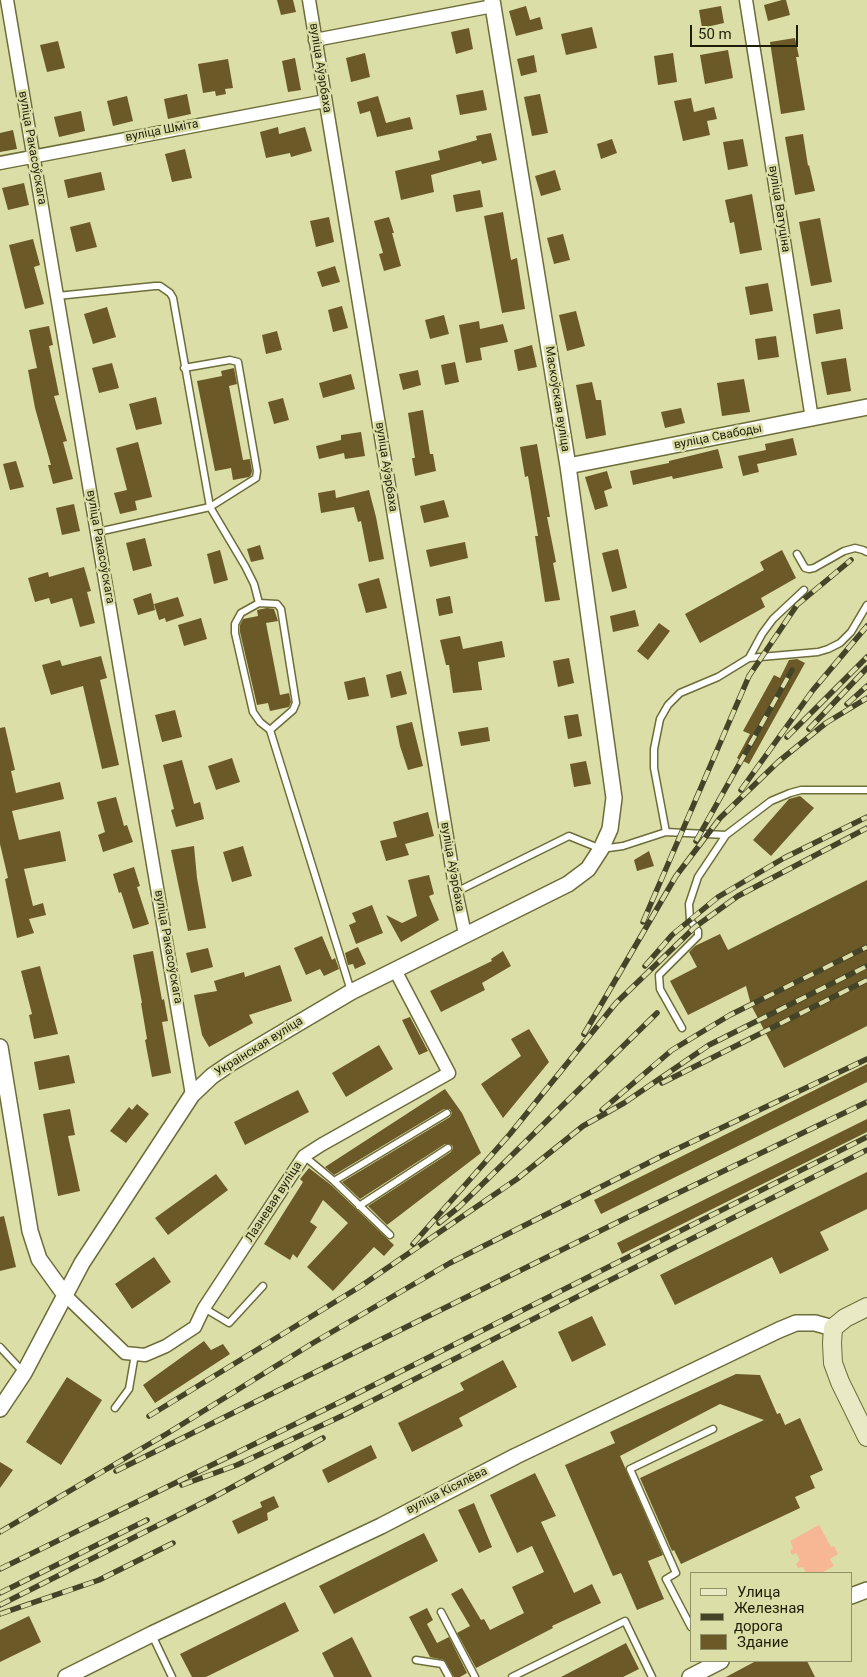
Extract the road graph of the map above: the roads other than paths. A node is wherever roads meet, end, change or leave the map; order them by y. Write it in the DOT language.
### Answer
graph roads {
  1 [pos="7,0"];
  2 [pos="309,0"];
  3 [pos="746,0"];
  4 [pos="492,3"];
  5 [pos="315,40"];
  6 [pos="325,101"];
  7 [pos="32,156"];
  8 [pos="0,163"];
  9 [pos="57,296"];
  10 [pos="184,368"];
  11 [pos="867,407"];
  12 [pos="812,418"];
  13 [pos="568,466"];
  14 [pos="210,507"];
  15 [pos="98,532"];
  16 [pos="867,552"];
  17 [pos="797,554"];
  18 [pos="804,590"];
  19 [pos="259,603"];
  20 [pos="867,605"];
  21 [pos="749,658"];
  22 [pos="270,730"];
  23 [pos="867,790"];
  24 [pos="614,798"];
  25 [pos="666,832"];
  26 [pos="726,835"];
  27 [pos="601,849"];
  28 [pos="456,892"];
  29 [pos="465,934"];
  30 [pos="395,970"];
  31 [pos="351,992"];
  32 [pos="682,1028"];
  33 [pos="0,1047"];
  34 [pos="192,1095"];
  35 [pos="447,1114"];
  36 [pos="448,1148"];
  37 [pos="304,1156"];
  38 [pos="334,1181"];
  39 [pos="358,1206"];
  40 [pos="390,1235"];
  41 [pos="263,1286"];
  42 [pos="65,1295"];
  43 [pos="204,1308"];
  44 [pos="867,1308"];
  45 [pos="833,1328"];
  46 [pos="0,1347"];
  47 [pos="135,1354"];
  48 [pos="24,1373"];
  49 [pos="115,1408"];
  50 [pos="0,1409"];
  51 [pos="714,1429"];
  52 [pos="867,1437"];
  53 [pos="867,1590"];
  54 [pos="852,1596"];
  55 [pos="441,1612"];
  56 [pos="690,1625"];
  57 [pos="152,1634"];
  58 [pos="416,1660"];
  59 [pos="715,1662"];
  60 [pos="66,1677"];
  61 [pos="172,1677"];
  62 [pos="449,1677"];
  63 [pos="476,1677"];
  64 [pos="512,1677"];
  65 [pos="652,1677"];
  66 [pos="690,1677"];
  1 -- 7 [label="street, вуліца Ракасоўскага"];
  2 -- 5 [label="street, вуліца Аўэрбаха"];
  3 -- 12 [label="street, вуліца Ватуціна"];
  4 -- 5 [label="street"];
  4 -- 13 [label="street, Маскоўская вуліца"];
  5 -- 6 [label="street, вуліца Аўэрбаха"];
  6 -- 7 [label="street, вуліца Шміта"];
  6 -- 28 [label="street, вуліца Аўэрбаха"];
  7 -- 8 [label="street, вуліца Шміта"];
  7 -- 9 [label="street, вуліца Ракасоўскага"];
  9 -- 10 [label="lane"];
  9 -- 15 [label="street, вуліца Ракасоўскага"];
  10 -- 14 [label="lane"];
  10 -- 14 [label="lane"];
  11 -- 12 [label="street, вуліца Свабоды"];
  12 -- 13 [label="street, вуліца Свабоды"];
  13 -- 24 [label="street, Маскоўская вуліца"];
  14 -- 15 [label="lane"];
  14 -- 19 [label="lane"];
  15 -- 34 [label="street, вуліца Ракасоўскага"];
  16 -- 17 [label="lane"];
  18 -- 21 [label="lane"];
  19 -- 22 [label="lane"];
  19 -- 22 [label="lane"];
  20 -- 21 [label="lane"];
  21 -- 25 [label="lane"];
  22 -- 31 [label="lane"];
  23 -- 26 [label="lane"];
  24 -- 27 [label="street, Украінская вуліца"];
  25 -- 26 [label="lane"];
  25 -- 27 [label="lane"];
  26 -- 32 [label="lane"];
  27 -- 28 [label="lane"];
  27 -- 29 [label="street, Украінская вуліца"];
  28 -- 29 [label="street, вуліца Аўэрбаха"];
  29 -- 30 [label="street, Украінская вуліца"];
  30 -- 31 [label="street, Украінская вуліца"];
  30 -- 37 [label="street, Лазневая вуліца"];
  31 -- 34 [label="street, Украінская вуліца"];
  33 -- 42 [label="street"];
  34 -- 42 [label="street, Украінская вуліца"];
  35 -- 38 [label="lane"];
  36 -- 39 [label="lane"];
  37 -- 38 [label="lane"];
  37 -- 43 [label="street, Лазневая вуліца"];
  38 -- 39 [label="lane"];
  39 -- 40 [label="lane"];
  41 -- 43 [label="lane"];
  42 -- 47 [label="street"];
  42 -- 48 [label="street, Украінская вуліца"];
  43 -- 47 [label="street, Лазневая вуліца"];
  44 -- 45 [label="main road"];
  45 -- 52 [label="main road"];
  45 -- 57 [label="street, вуліца Кісялёва"];
  46 -- 48 [label="lane"];
  47 -- 49 [label="lane"];
  48 -- 50 [label="street, Украінская вуліца"];
  51 -- 56 [label="lane"];
  53 -- 54 [label="street"];
  55 -- 63 [label="lane"];
  57 -- 60 [label="street, вуліца Кісялёва"];
  57 -- 61 [label="lane"];
  58 -- 62 [label="lane"];
  59 -- 66 [label="street"];
  64 -- 65 [label="lane"];
}
